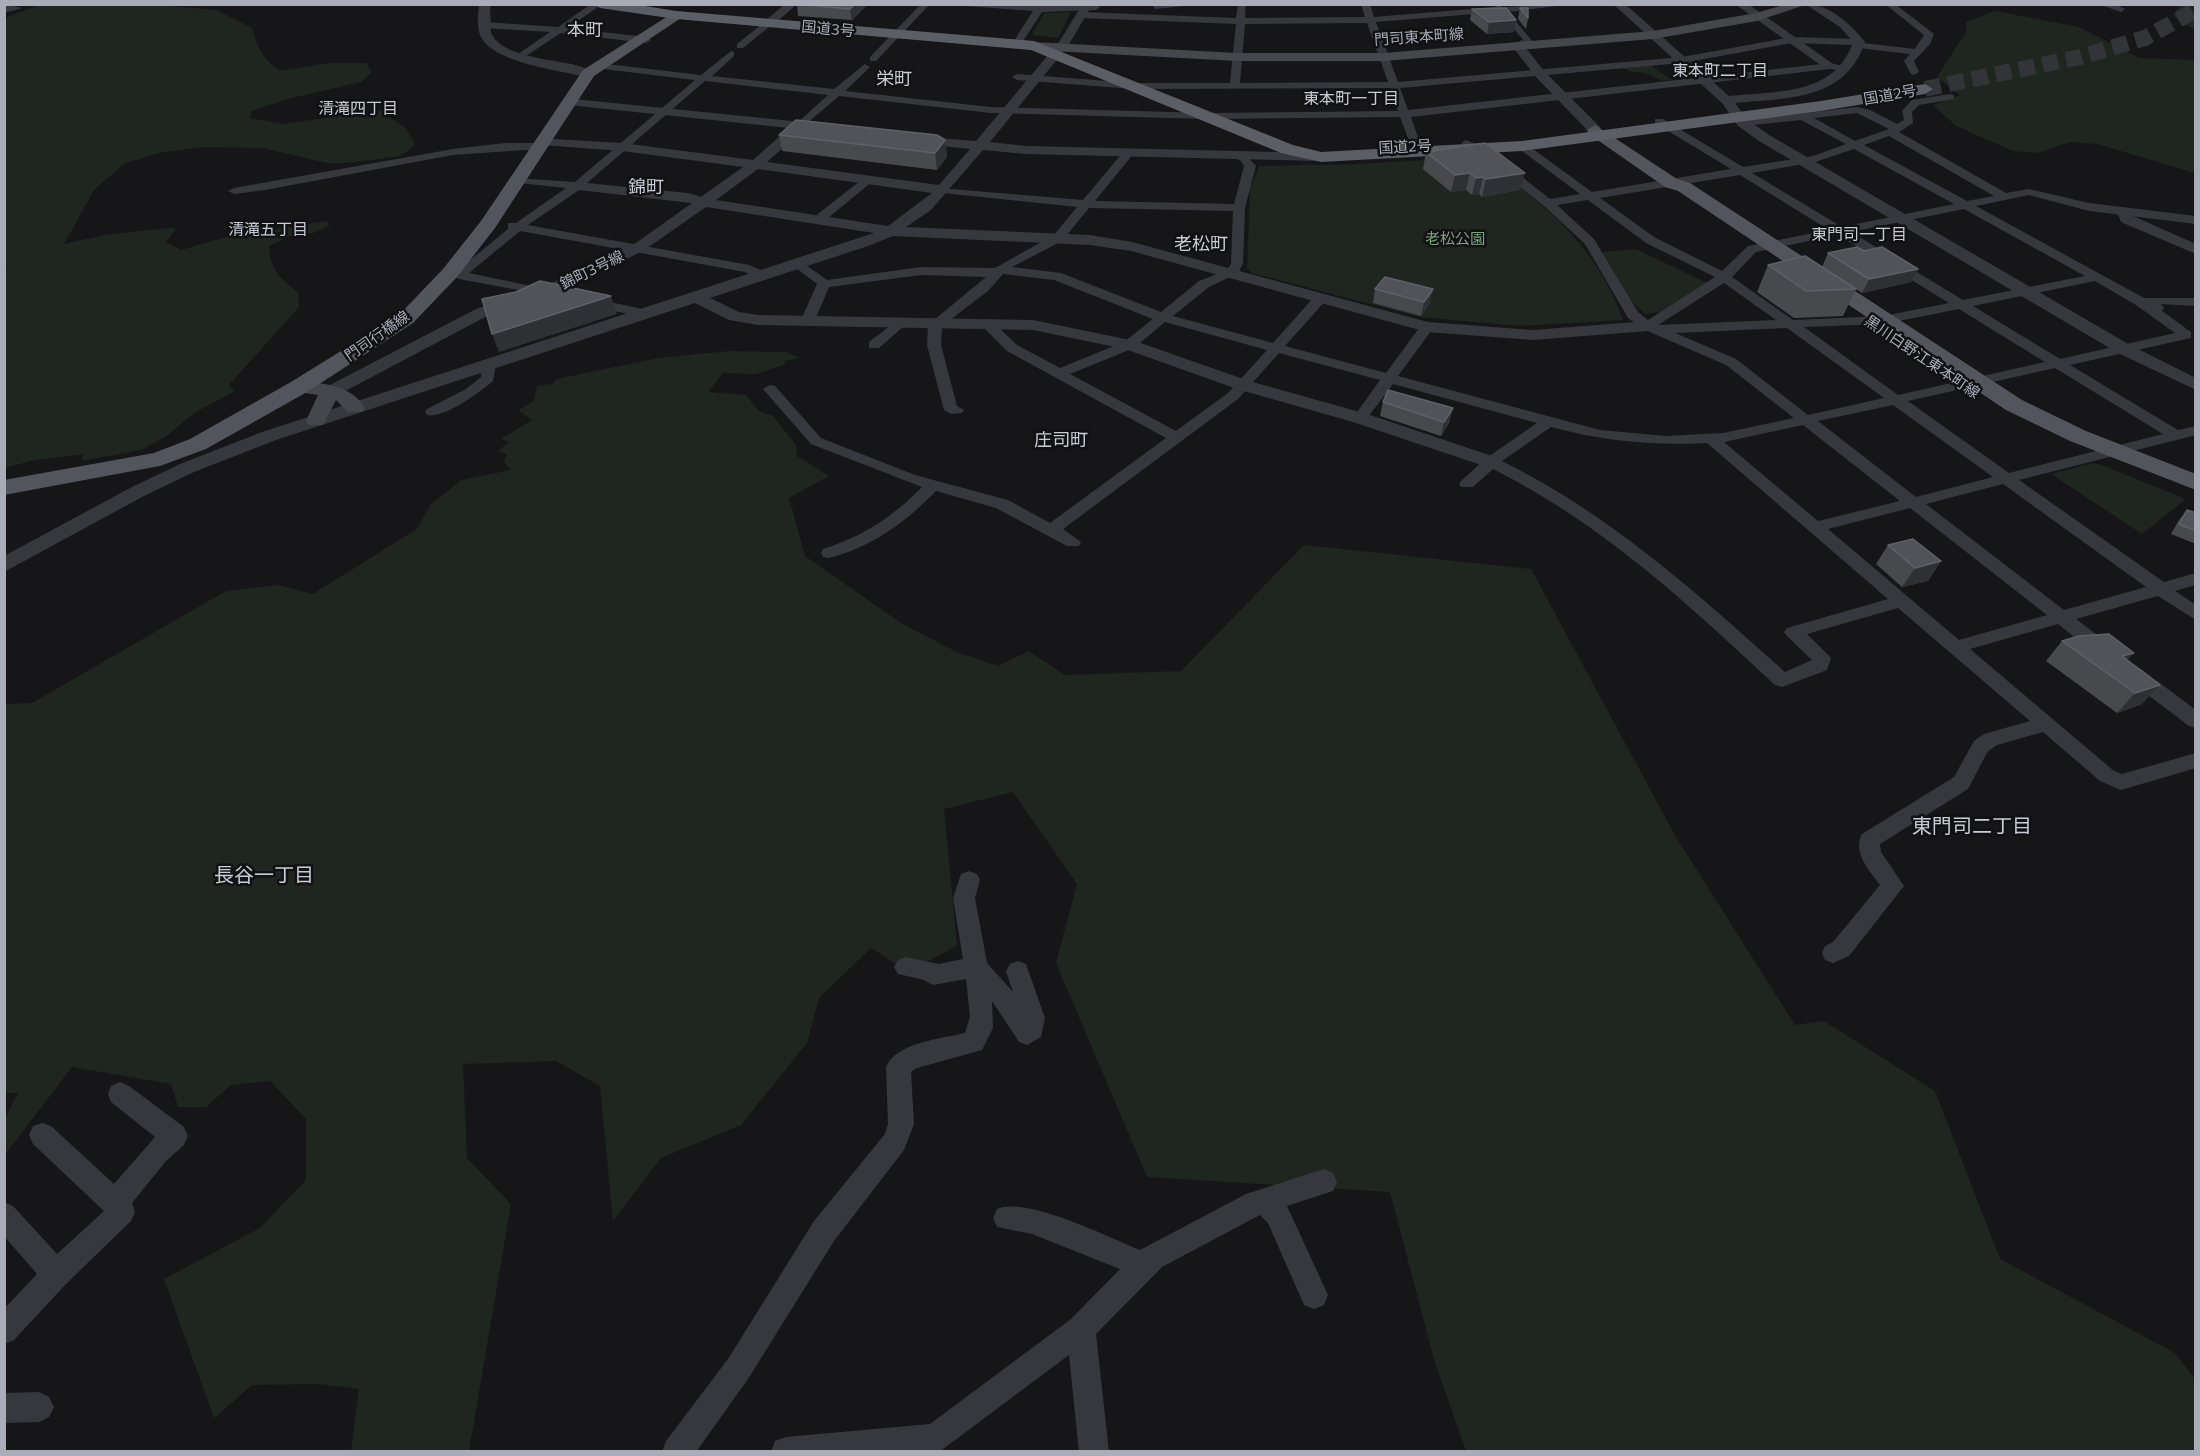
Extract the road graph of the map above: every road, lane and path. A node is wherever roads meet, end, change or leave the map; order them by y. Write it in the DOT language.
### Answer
graph roads {
  1 [pos="485,4"];
  2 [pos="599,4"];
  3 [pos="636,4"];
  4 [pos="792,4"];
  5 [pos="926,4"];
  6 [pos="942,4"];
  7 [pos="1201,4"];
  8 [pos="1242,4"];
  9 [pos="1365,4"];
  10 [pos="1569,4"];
  11 [pos="1618,4"];
  12 [pos="1792,4"];
  13 [pos="1802,4"];
  14 [pos="1810,4"];
  15 [pos="1889,4"];
  16 [pos="2102,4"];
  17 [pos="4,5"];
  18 [pos="1500,7"];
  19 [pos="1039,9"];
  20 [pos="1086,9"];
  21 [pos="2121,9"];
  22 [pos="4,10"];
  23 [pos="683,10"];
  24 [pos="1749,11"];
  25 [pos="1371,20"];
  26 [pos="771,21"];
  27 [pos="1240,21"];
  28 [pos="484,25"];
  29 [pos="560,30"];
  30 [pos="1650,32"];
  31 [pos="898,33"];
  32 [pos="642,40"];
  33 [pos="1792,40"];
  34 [pos="1019,41"];
  35 [pos="1522,43"];
  36 [pos="1858,44"];
  37 [pos="1049,47"];
  38 [pos="1917,52"];
  39 [pos="1383,54"];
  40 [pos="1238,55"];
  41 [pos="521,56"];
  42 [pos="873,59"];
  43 [pos="1682,60"];
  44 [pos="1830,66"];
  45 [pos="865,67"];
  46 [pos="1846,68"];
  47 [pos="593,69"];
  48 [pos="1914,72"];
  49 [pos="1540,74"];
  50 [pos="704,77"];
  51 [pos="1026,78"];
  52 [pos="1702,79"];
  53 [pos="1394,85"];
  54 [pos="1134,86"];
  55 [pos="1235,86"];
  56 [pos="838,91"];
  57 [pos="1560,95"];
  58 [pos="1950,97"];
  59 [pos="568,101"];
  60 [pos="665,111"];
  61 [pos="1007,111"];
  62 [pos="1735,113"];
  63 [pos="1405,114"];
  64 [pos="1208,116"];
  65 [pos="1804,117"];
  66 [pos="1664,124"];
  67 [pos="800,126"];
  68 [pos="837,130"];
  69 [pos="1894,130"];
  70 [pos="1599,133"];
  71 [pos="896,137"];
  72 [pos="541,144"];
  73 [pos="1477,145"];
  74 [pos="1857,145"];
  75 [pos="1416,146"];
  76 [pos="1522,146"];
  77 [pos="622,147"];
  78 [pos="976,147"];
  79 [pos="1265,148"];
  80 [pos="1128,153"];
  81 [pos="1320,153"];
  82 [pos="1233,154"];
  83 [pos="1803,161"];
  84 [pos="757,164"];
  85 [pos="1744,172"];
  86 [pos="518,180"];
  87 [pos="868,180"];
  88 [pos="1671,183"];
  89 [pos="577,186"];
  90 [pos="943,190"];
  91 [pos="234,191"];
  92 [pos="2029,192"];
  93 [pos="1589,197"];
  94 [pos="2006,198"];
  95 [pos="2104,198"];
  96 [pos="704,202"];
  97 [pos="1548,203"];
  98 [pos="1086,204"];
  99 [pos="1968,207"];
  100 [pos="1239,208"];
  101 [pos="2124,212"];
  102 [pos="818,220"];
  103 [pos="1903,220"];
  104 [pos="2196,220"];
  105 [pos="488,224"];
  106 [pos="518,227"];
  107 [pos="891,231"];
  108 [pos="1842,232"];
  109 [pos="1058,238"];
  110 [pos="1765,246"];
  111 [pos="638,248"];
  112 [pos="2196,250"];
  113 [pos="798,265"];
  114 [pos="996,272"];
  115 [pos="1232,273"];
  116 [pos="455,274"];
  117 [pos="763,276"];
  118 [pos="1724,277"];
  119 [pos="2097,277"];
  120 [pos="825,284"];
  121 [pos="2025,291"];
  122 [pos="545,293"];
  123 [pos="697,298"];
  124 [pos="1320,299"];
  125 [pos="2196,302"];
  126 [pos="1962,306"];
  127 [pos="647,314"];
  128 [pos="1161,317"];
  129 [pos="808,320"];
  130 [pos="1876,321"];
  131 [pos="2165,321"];
  132 [pos="899,323"];
  133 [pos="935,325"];
  134 [pos="988,325"];
  135 [pos="1793,325"];
  136 [pos="1427,327"];
  137 [pos="1654,328"];
  138 [pos="874,345"];
  139 [pos="1129,345"];
  140 [pos="1277,347"];
  141 [pos="2124,349"];
  142 [pos="489,364"];
  143 [pos="2055,364"];
  144 [pos="1060,373"];
  145 [pos="1388,377"];
  146 [pos="1970,384"];
  147 [pos="1243,385"];
  148 [pos="2196,385"];
  149 [pos="299,387"];
  150 [pos="770,389"];
  151 [pos="330,392"];
  152 [pos="1897,400"];
  153 [pos="355,408"];
  154 [pos="957,410"];
  155 [pos="432,412"];
  156 [pos="1360,418"];
  157 [pos="316,421"];
  158 [pos="1805,421"];
  159 [pos="1548,422"];
  160 [pos="2196,430"];
  161 [pos="2175,435"];
  162 [pos="1178,438"];
  163 [pos="1712,440"];
  164 [pos="2109,453"];
  165 [pos="1491,462"];
  166 [pos="2008,479"];
  167 [pos="2196,483"];
  168 [pos="1467,484"];
  169 [pos="933,485"];
  170 [pos="4,488"];
  171 [pos="2196,493"];
  172 [pos="1915,502"];
  173 [pos="1817,527"];
  174 [pos="1050,530"];
  175 [pos="1073,542"];
  176 [pos="829,553"];
  177 [pos="4,565"];
  178 [pos="2196,579"];
  179 [pos="2159,589"];
  180 [pos="1900,601"];
  181 [pos="2196,614"];
  182 [pos="2060,616"];
  183 [pos="1956,647"];
  184 [pos="2196,722"];
  185 [pos="2046,723"];
  186 [pos="2195,762"];
  187 [pos="969,880"];
  188 [pos="1833,953"];
  189 [pos="906,967"];
  190 [pos="975,967"];
  191 [pos="1018,971"];
  192 [pos="120,1094"];
  193 [pos="42,1135"];
  194 [pos="1324,1182"];
  195 [pos="1266,1200"];
  196 [pos="115,1203"];
  197 [pos="4,1215"];
  198 [pos="1006,1218"];
  199 [pos="1144,1265"];
  200 [pos="56,1274"];
  201 [pos="1314,1295"];
  202 [pos="1081,1329"];
  203 [pos="4,1330"];
  204 [pos="39,1407"];
  205 [pos="4,1408"];
  206 [pos="935,1445"];
  207 [pos="677,1452"];
  208 [pos="786,1452"];
  209 [pos="1094,1452"];
  1 -- 28 [label="street"];
  2 -- 23 [label="highway, 国道3号"];
  2 -- 29 [label="street"];
  3 -- 23 [label="highway, 国道3号"];
  4 -- 26 [label="street"];
  5 -- 31 [label="street"];
  6 -- 19 [label="street"];
  7 -- 20 [label="street"];
  8 -- 27 [label="street"];
  9 -- 25 [label="street"];
  10 -- 18 [label="street"];
  11 -- 30 [label="street"];
  12 -- 24 [label="main road, 門司東本町線"];
  13 -- 24 [label="main road, 門司東本町線"];
  14 -- 36 [label="street"];
  15 -- 38 [label="street"];
  16 -- 21 [label="street"];
  17 -- 22 [label="street"];
  18 -- 25 [label="street"];
  18 -- 35 [label="street"];
  19 -- 20 [label="street"];
  19 -- 34 [label="street"];
  20 -- 27 [label="street"];
  20 -- 37 [label="street"];
  23 -- 26 [label="highway, 国道3号"];
  23 -- 32 [label="main road, 門司行橋線"];
  24 -- 30 [label="main road, 門司東本町線"];
  24 -- 33 [label="street"];
  25 -- 27 [label="street"];
  25 -- 39 [label="street"];
  26 -- 31 [label="highway, 国道3号"];
  26 -- 50 [label="street"];
  27 -- 40 [label="street"];
  28 -- 29 [label="street"];
  28 -- 41 [label="street"];
  29 -- 32 [label="street"];
  29 -- 41 [label="street"];
  30 -- 35 [label="main road, 門司東本町線"];
  30 -- 43 [label="street"];
  31 -- 34 [label="highway, 国道3号"];
  31 -- 37 [label="highway, 国道3号"];
  31 -- 42 [label="street"];
  32 -- 47 [label="main road, 門司行橋線"];
  33 -- 36 [label="street"];
  33 -- 43 [label="street"];
  33 -- 44 [label="street"];
  34 -- 37 [label="highway, 国道3号"];
  35 -- 39 [label="main road, 門司東本町線"];
  35 -- 49 [label="street"];
  36 -- 38 [label="street"];
  36 -- 46 [label="street"];
  37 -- 40 [label="main road, 門司東本町線"];
  37 -- 51 [label="street"];
  37 -- 54 [label="highway, 国道3号"];
  38 -- 48 [label="street"];
  39 -- 40 [label="main road, 門司東本町線"];
  39 -- 53 [label="street"];
  40 -- 55 [label="street"];
  41 -- 47 [label="street"];
  43 -- 49 [label="street"];
  43 -- 52 [label="street"];
  44 -- 46 [label="street"];
  44 -- 52 [label="street"];
  45 -- 56 [label="street"];
  46 -- 62 [label="street"];
  47 -- 50 [label="street"];
  47 -- 59 [label="main road, 門司行橋線"];
  49 -- 53 [label="street"];
  49 -- 57 [label="street"];
  50 -- 56 [label="street"];
  50 -- 60 [label="street"];
  51 -- 54 [label="street"];
  51 -- 61 [label="street"];
  52 -- 57 [label="street"];
  52 -- 62 [label="street"];
  53 -- 55 [label="street"];
  53 -- 63 [label="street"];
  54 -- 55 [label="street"];
  54 -- 64 [label="highway, 国道3号"];
  56 -- 61 [label="street"];
  56 -- 67 [label="street"];
  57 -- 63 [label="street"];
  57 -- 70 [label="street"];
  58 -- 69 [label="street"];
  59 -- 60 [label="street"];
  59 -- 72 [label="main road, 門司行橋線"];
  60 -- 67 [label="street"];
  60 -- 77 [label="street"];
  61 -- 64 [label="street"];
  61 -- 78 [label="street"];
  62 -- 62 [label="highway, 国道2号"];
  62 -- 65 [label="street"];
  62 -- 66 [label="highway, 国道2号"];
  62 -- 83 [label="street"];
  63 -- 64 [label="street"];
  63 -- 75 [label="street"];
  64 -- 79 [label="highway, 国道3号"];
  65 -- 69 [label="street"];
  65 -- 74 [label="street"];
  66 -- 70 [label="highway, 国道2号"];
  66 -- 85 [label="street"];
  67 -- 68 [label="street"];
  67 -- 84 [label="street, 錦町3号線"];
  69 -- 74 [label="street"];
  69 -- 94 [label="street"];
  70 -- 73 [label="highway, 国道2号"];
  70 -- 76 [label="highway, 国道2号"];
  70 -- 88 [label="main road, 黒川白野江東本町線"];
  71 -- 78 [label="street"];
  72 -- 77 [label="street"];
  72 -- 86 [label="main road, 門司行橋線"];
  72 -- 91 [label="street"];
  73 -- 75 [label="highway, 国道2号"];
  73 -- 76 [label="highway, 国道2号"];
  73 -- 81 [label="highway, 国道2号"];
  73 -- 97 [label="street"];
  74 -- 83 [label="street"];
  74 -- 99 [label="street"];
  75 -- 81 [label="highway, 国道2号"];
  76 -- 93 [label="street"];
  77 -- 84 [label="street"];
  77 -- 89 [label="street"];
  78 -- 80 [label="street"];
  78 -- 90 [label="street"];
  79 -- 81 [label="highway, 国道3号"];
  79 -- 81 [label="highway, 国道3号"];
  79 -- 82 [label="street"];
  80 -- 82 [label="street"];
  80 -- 98 [label="street"];
  82 -- 100 [label="street"];
  83 -- 85 [label="street"];
  83 -- 103 [label="street"];
  84 -- 87 [label="street"];
  84 -- 96 [label="street, 錦町3号線"];
  85 -- 88 [label="street"];
  85 -- 108 [label="street"];
  86 -- 89 [label="street"];
  86 -- 105 [label="main road, 門司行橋線"];
  87 -- 90 [label="street"];
  87 -- 102 [label="street"];
  88 -- 93 [label="street"];
  88 -- 110 [label="main road, 黒川白野江東本町線"];
  89 -- 96 [label="street"];
  89 -- 106 [label="street"];
  90 -- 98 [label="street"];
  90 -- 107 [label="street"];
  92 -- 94 [label="street"];
  92 -- 95 [label="street"];
  92 -- 101 [label="street"];
  93 -- 97 [label="street"];
  93 -- 118 [label="street"];
  94 -- 99 [label="street"];
  96 -- 102 [label="street"];
  96 -- 111 [label="street, 錦町3号線"];
  97 -- 137 [label="street"];
  98 -- 100 [label="street"];
  98 -- 109 [label="street"];
  99 -- 103 [label="street"];
  99 -- 119 [label="street"];
  100 -- 115 [label="street"];
  101 -- 104 [label="street"];
  101 -- 112 [label="street"];
  102 -- 107 [label="street"];
  103 -- 108 [label="street"];
  103 -- 121 [label="street"];
  105 -- 106 [label="street"];
  105 -- 116 [label="main road, 門司行橋線"];
  106 -- 111 [label="street"];
  106 -- 116 [label="street"];
  107 -- 109 [label="street"];
  107 -- 113 [label="street"];
  108 -- 110 [label="street"];
  108 -- 126 [label="street"];
  109 -- 114 [label="street"];
  109 -- 115 [label="street"];
  110 -- 118 [label="street"];
  110 -- 130 [label="main road, 黒川白野江東本町線"];
  111 -- 117 [label="street"];
  111 -- 122 [label="street, 錦町3号線"];
  113 -- 117 [label="street"];
  113 -- 120 [label="street"];
  114 -- 120 [label="street"];
  114 -- 128 [label="street"];
  114 -- 133 [label="street"];
  115 -- 124 [label="street"];
  115 -- 128 [label="street"];
  116 -- 122 [label="street"];
  116 -- 149 [label="main road, 門司行橋線"];
  117 -- 123 [label="street"];
  118 -- 135 [label="street"];
  118 -- 137 [label="street"];
  119 -- 121 [label="street"];
  119 -- 131 [label="street"];
  120 -- 129 [label="street"];
  121 -- 126 [label="street"];
  121 -- 141 [label="street"];
  122 -- 127 [label="street"];
  122 -- 151 [label="street, 錦町3号線"];
  123 -- 127 [label="street"];
  123 -- 129 [label="street"];
  124 -- 136 [label="street"];
  124 -- 140 [label="street"];
  125 -- 131 [label="street"];
  126 -- 130 [label="street"];
  126 -- 143 [label="street"];
  127 -- 142 [label="street"];
  128 -- 139 [label="street"];
  128 -- 140 [label="street"];
  129 -- 132 [label="street"];
  130 -- 135 [label="street"];
  130 -- 146 [label="main road, 黒川白野江東本町線"];
  131 -- 141 [label="street"];
  132 -- 133 [label="street"];
  132 -- 138 [label="street"];
  133 -- 134 [label="street"];
  133 -- 154 [label="street"];
  134 -- 139 [label="street"];
  134 -- 144 [label="street"];
  135 -- 137 [label="street"];
  135 -- 152 [label="street"];
  136 -- 137 [label="street"];
  136 -- 145 [label="street"];
  137 -- 158 [label="street"];
  139 -- 144 [label="street"];
  139 -- 147 [label="street"];
  140 -- 145 [label="street"];
  140 -- 147 [label="street"];
  141 -- 143 [label="street"];
  141 -- 148 [label="street"];
  142 -- 153 [label="street"];
  142 -- 155 [label="street"];
  143 -- 146 [label="street"];
  143 -- 161 [label="street"];
  144 -- 162 [label="street"];
  145 -- 156 [label="street"];
  145 -- 159 [label="street"];
  146 -- 152 [label="street"];
  146 -- 164 [label="main road, 黒川白野江東本町線"];
  147 -- 156 [label="street"];
  147 -- 162 [label="street"];
  149 -- 151 [label="main road"];
  149 -- 170 [label="main road, 門司行橋線"];
  150 -- 169 [label="street"];
  151 -- 153 [label="main road"];
  151 -- 157 [label="main road"];
  152 -- 158 [label="street"];
  152 -- 166 [label="street"];
  153 -- 157 [label="street"];
  156 -- 165 [label="street"];
  157 -- 177 [label="street"];
  158 -- 163 [label="street"];
  158 -- 172 [label="street"];
  159 -- 163 [label="street"];
  159 -- 165 [label="street"];
  160 -- 161 [label="street"];
  161 -- 164 [label="street"];
  162 -- 174 [label="street"];
  163 -- 173 [label="street"];
  164 -- 166 [label="street"];
  164 -- 167 [label="main road, 黒川白野江東本町線"];
  164 -- 171 [label="main road, 黒川白野江東本町線"];
  165 -- 168 [label="street"];
  165 -- 180 [label="street"];
  166 -- 172 [label="street"];
  166 -- 179 [label="street"];
  169 -- 174 [label="street"];
  169 -- 176 [label="street"];
  172 -- 173 [label="street"];
  172 -- 182 [label="street"];
  173 -- 180 [label="street"];
  174 -- 175 [label="street"];
  178 -- 179 [label="street"];
  179 -- 181 [label="street"];
  179 -- 182 [label="street"];
  180 -- 183 [label="street"];
  182 -- 183 [label="street"];
  182 -- 184 [label="street"];
  183 -- 185 [label="street"];
  185 -- 186 [label="street"];
  185 -- 188 [label="street"];
  187 -- 190 [label="street"];
  189 -- 190 [label="street"];
  190 -- 191 [label="street"];
  190 -- 207 [label="street"];
  192 -- 196 [label="street"];
  193 -- 196 [label="street"];
  194 -- 195 [label="street"];
  195 -- 199 [label="street"];
  195 -- 201 [label="street"];
  196 -- 200 [label="street"];
  197 -- 200 [label="street"];
  198 -- 199 [label="street"];
  199 -- 202 [label="street"];
  200 -- 203 [label="street"];
  202 -- 206 [label="street"];
  202 -- 209 [label="street"];
  204 -- 205 [label="street"];
  206 -- 208 [label="street"];
}
